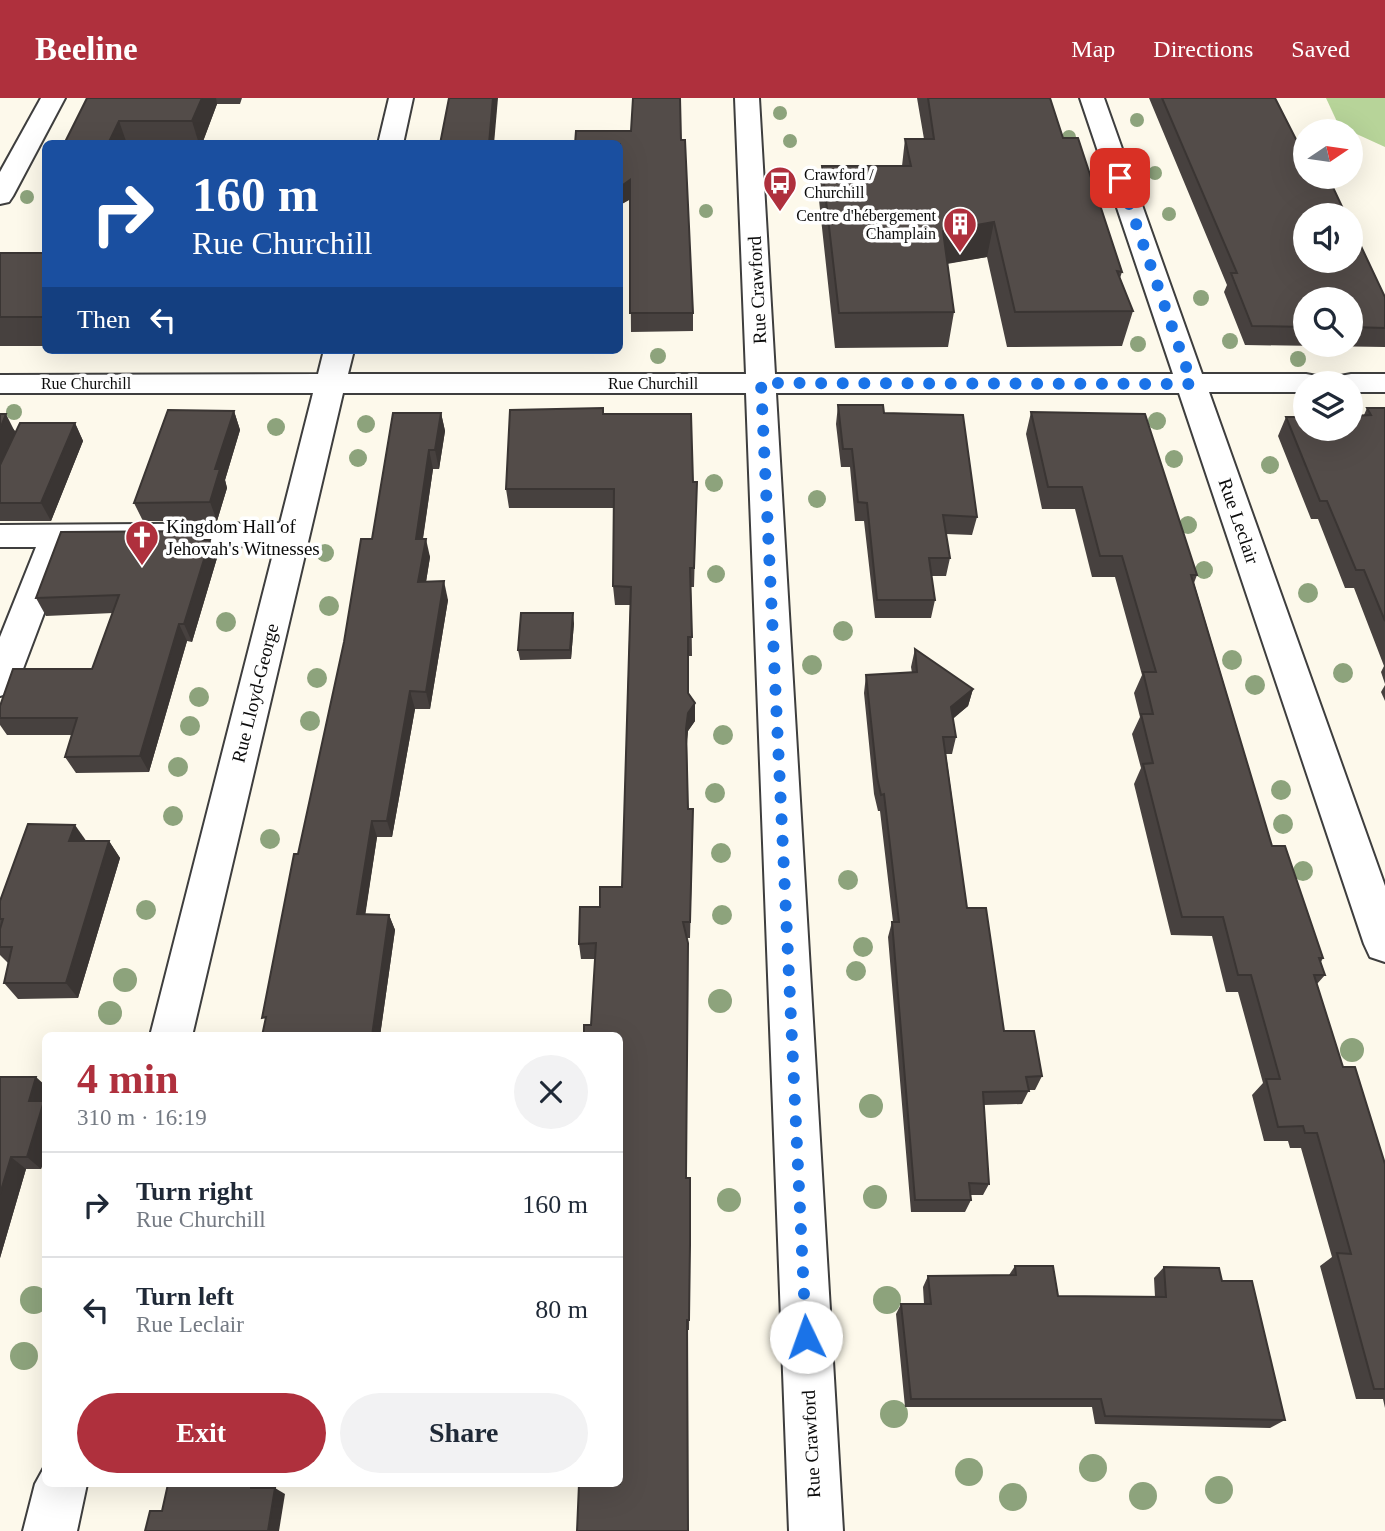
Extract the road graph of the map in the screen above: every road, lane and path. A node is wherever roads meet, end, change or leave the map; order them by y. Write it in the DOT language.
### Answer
graph roads {
  1 [pos="53,98"];
  2 [pos="401,98"];
  3 [pos="747,98"];
  4 [pos="1092,98"];
  5 [pos="391,140"];
  6 [pos="0,196"];
  7 [pos="335,366"];
  8 [pos="0,383"];
  9 [pos="761,383"];
  10 [pos="1293,383"];
  11 [pos="1363,383"];
  12 [pos="1385,383"];
  13 [pos="1192,384"];
  14 [pos="294,534"];
  15 [pos="0,536"];
  16 [pos="57,536"];
  17 [pos="0,682"];
  18 [pos="1385,944"];
  19 [pos="172,1032"];
  20 [pos="60,1487"];
  21 [pos="50,1531"];
  22 [pos="816,1531"];
  1 -- 6 [label="street"];
  2 -- 5 [label="street"];
  3 -- 9 [label="street, Rue Crawford"];
  4 -- 13 [label="street, Rue Leclair"];
  7 -- 8 [label="street, Rue Churchill"];
  7 -- 9 [label="street, Rue Churchill"];
  7 -- 14 [label="street, Rue Lloyd-George"];
  9 -- 13 [label="street, Rue Churchill"];
  9 -- 22 [label="street, Rue Crawford"];
  10 -- 13 [label="street, Rue Churchill"];
  11 -- 12 [label="street"];
  13 -- 18 [label="street, Rue Leclair"];
  14 -- 16 [label="street"];
  14 -- 19 [label="street, Rue Lloyd-George"];
  15 -- 16 [label="street"];
  16 -- 17 [label="street"];
  20 -- 21 [label="street"];
}
